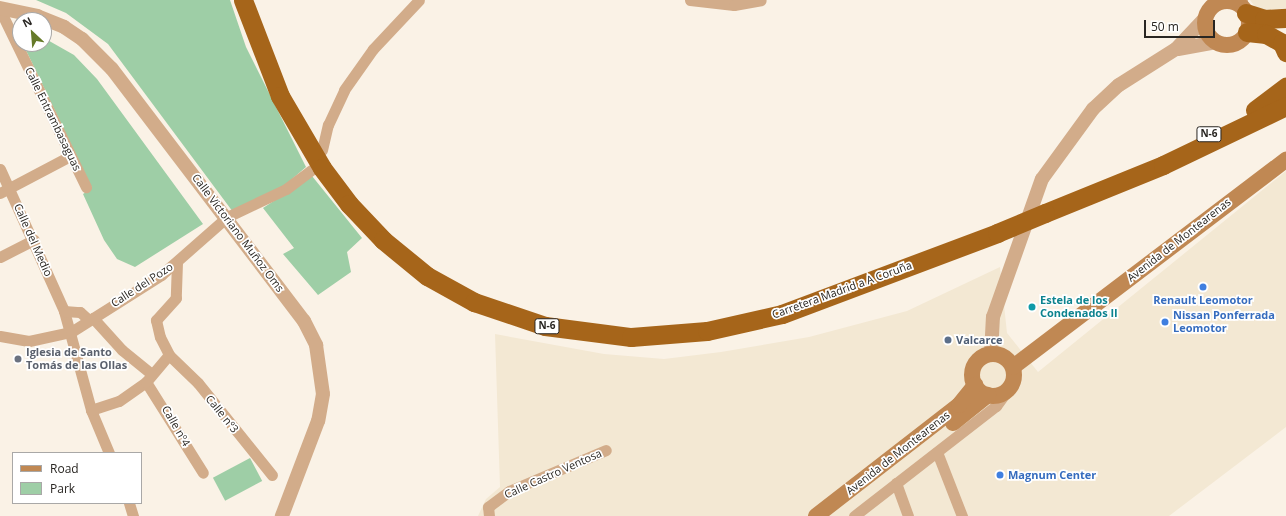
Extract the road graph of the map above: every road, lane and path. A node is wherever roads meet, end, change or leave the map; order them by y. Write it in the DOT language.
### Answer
graph roads {
  1 [pos="243,0"];
  2 [pos="419,0"];
  3 [pos="690,0"];
  4 [pos="761,0"];
  5 [pos="1220,2"];
  6 [pos="11,7"];
  7 [pos="1243,7"];
  8 [pos="1206,18"];
  9 [pos="1286,18"];
  10 [pos="1247,32"];
  11 [pos="1216,42"];
  12 [pos="1176,49"];
  13 [pos="1286,52"];
  14 [pos="1286,87"];
  15 [pos="1286,106"];
  16 [pos="322,150"];
  17 [pos="70,156"];
  18 [pos="1286,160"];
  19 [pos="0,169"];
  20 [pos="311,170"];
  21 [pos="1129,179"];
  22 [pos="86,187"];
  23 [pos="4,190"];
  24 [pos="226,217"];
  25 [pos="34,240"];
  26 [pos="0,257"];
  27 [pos="177,262"];
  28 [pos="64,311"];
  29 [pos="91,319"];
  30 [pos="70,332"];
  31 [pos="1,334"];
  32 [pos="991,354"];
  33 [pos="169,355"];
  34 [pos="1013,367"];
  35 [pos="149,378"];
  36 [pos="975,385"];
  37 [pos="1006,392"];
  38 [pos="988,395"];
  39 [pos="91,410"];
  40 [pos="606,450"];
  41 [pos="109,452"];
  42 [pos="936,452"];
  43 [pos="203,473"];
  44 [pos="272,475"];
  45 [pos="896,483"];
  46 [pos="129,504"];
  47 [pos="133,516"];
  48 [pos="282,516"];
  49 [pos="489,516"];
  50 [pos="816,516"];
  51 [pos="834,516"];
  52 [pos="855,516"];
  53 [pos="908,516"];
  54 [pos="962,516"];
  1 -- 21 [label="highway, Carretera Madrid a A Coruña / N-6, bridge"];
  2 -- 16 [label="street"];
  3 -- 4 [label="street"];
  5 -- 7 [label="main road"];
  5 -- 8 [label="main road"];
  6 -- 17 [label="street, Calle Entrambasaguas"];
  6 -- 24 [label="street, Calle Victoriano Muñoz Oms"];
  7 -- 9 [label="highway"];
  7 -- 10 [label="main road"];
  8 -- 11 [label="main road"];
  8 -- 12 [label="street"];
  10 -- 11 [label="main road"];
  10 -- 13 [label="highway"];
  11 -- 12 [label="street"];
  12 -- 32 [label="street"];
  14 -- 21 [label="highway, N-6"];
  15 -- 21 [label="highway, Carretera Madrid a A Coruña / N-6"];
  17 -- 22 [label="street, Calle Entrambasaguas"];
  17 -- 23 [label="street"];
  18 -- 34 [label="main road, Avenida de Montearenas"];
  19 -- 23 [label="street, Calle del Medio"];
  20 -- 24 [label="street, Calle del Pozo"];
  23 -- 25 [label="street, Calle del Medio"];
  24 -- 27 [label="street, Calle del Pozo"];
  24 -- 48 [label="street, Calle Victoriano Muñoz Oms"];
  25 -- 26 [label="street"];
  25 -- 28 [label="street, Calle del Medio"];
  27 -- 29 [label="street, Calle del Pozo"];
  27 -- 33 [label="street"];
  28 -- 29 [label="street"];
  28 -- 30 [label="street, Calle del Medio"];
  29 -- 30 [label="street, Calle del Pozo"];
  29 -- 35 [label="street, Calle nº4"];
  30 -- 31 [label="street, Calle del Pozo"];
  30 -- 39 [label="street, Calle del Medio"];
  32 -- 34 [label="main road"];
  32 -- 36 [label="main road"];
  33 -- 35 [label="street"];
  33 -- 44 [label="street, Calle nº3"];
  34 -- 37 [label="main road"];
  35 -- 39 [label="street"];
  35 -- 43 [label="street, Calle nº4"];
  36 -- 38 [label="main road"];
  36 -- 50 [label="main road, Avenida de Montearenas"];
  37 -- 38 [label="main road"];
  37 -- 42 [label="street"];
  38 -- 51 [label="main road, Avenida de Montearenas"];
  39 -- 41 [label="street, Calle del Medio"];
  40 -- 49 [label="street, Calle Castro Ventosa"];
  42 -- 45 [label="street"];
  42 -- 54 [label="street"];
  45 -- 52 [label="street"];
  45 -- 53 [label="street"];
  46 -- 47 [label="street"];
}
